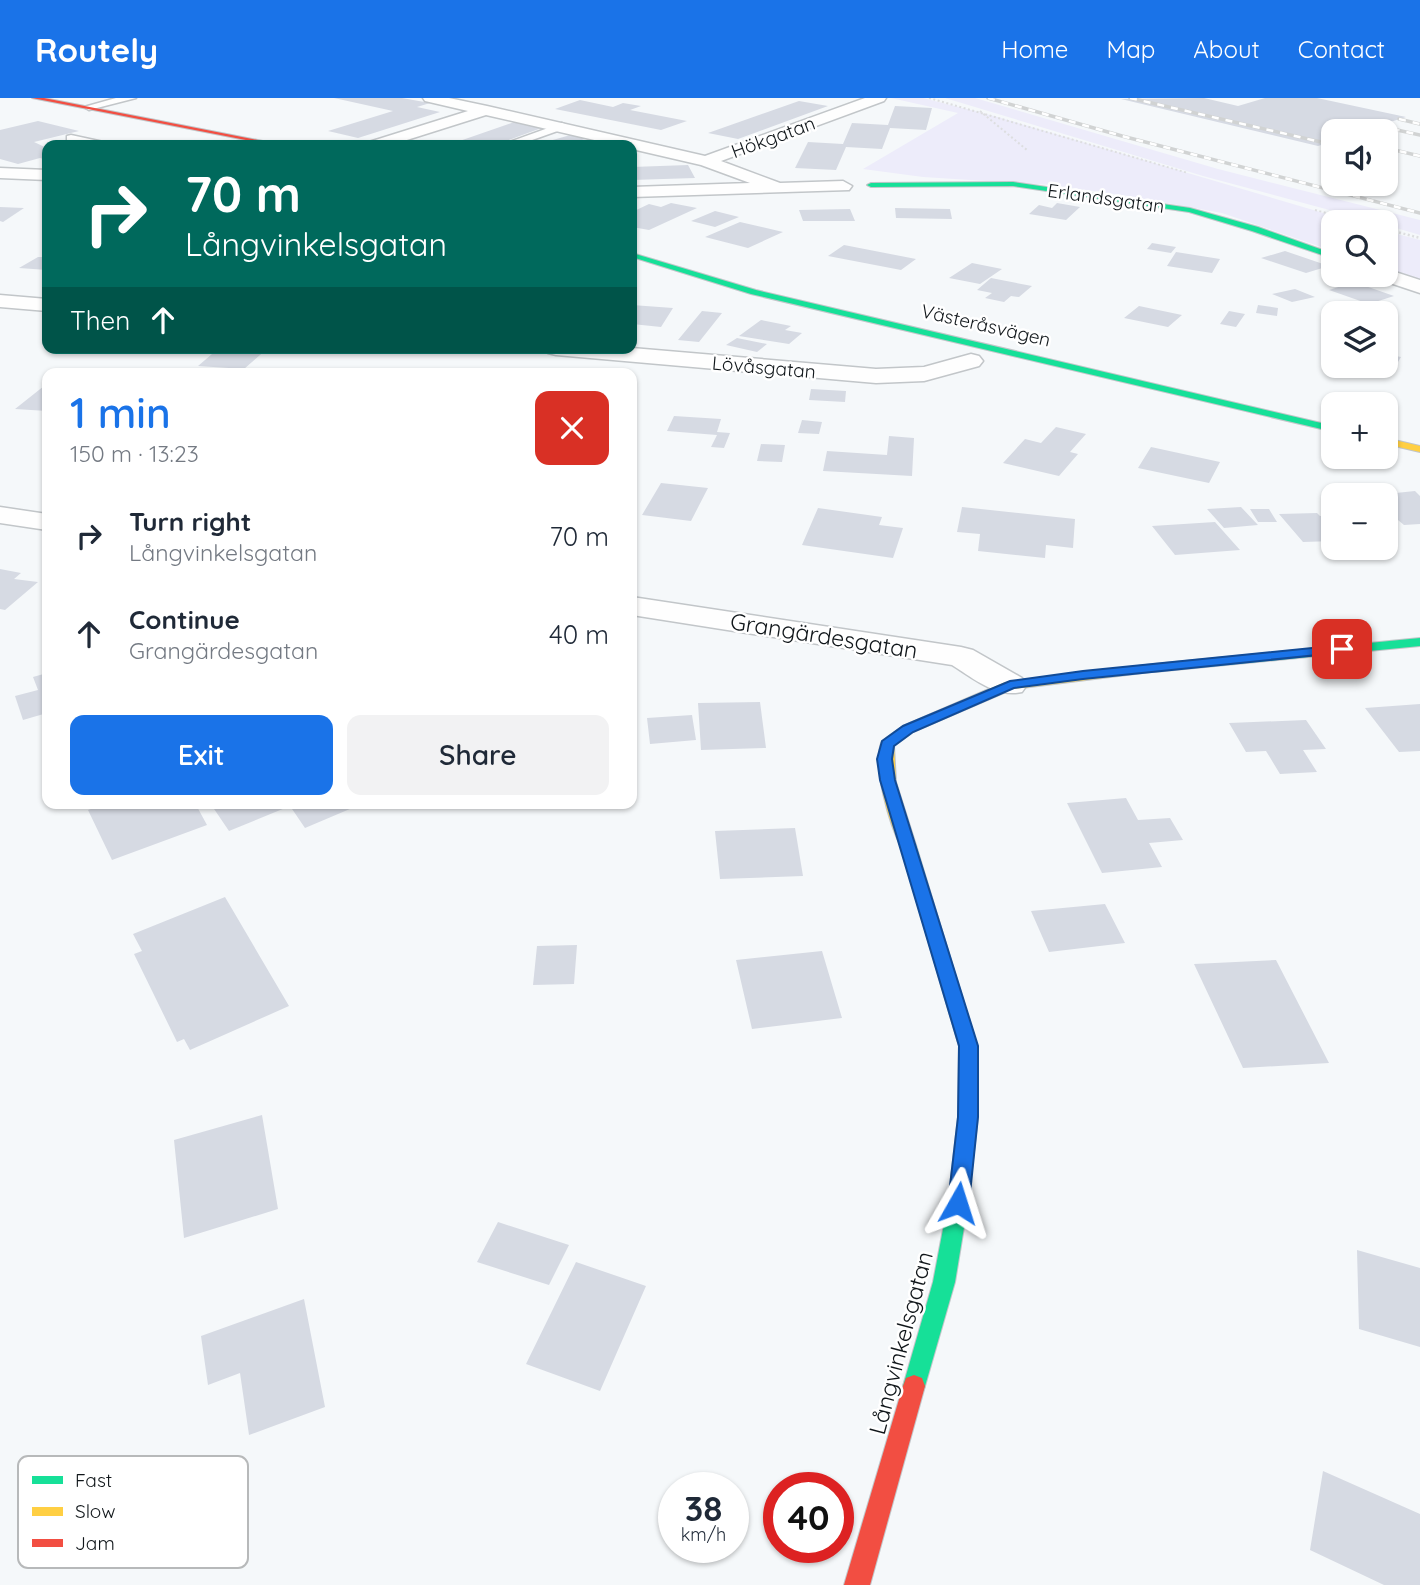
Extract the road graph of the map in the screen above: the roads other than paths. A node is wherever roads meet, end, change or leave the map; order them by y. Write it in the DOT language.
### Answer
graph roads {
  1 [pos="35,98"];
  2 [pos="131,98"];
  3 [pos="430,98"];
  4 [pos="879,98"];
  5 [pos="513,102"];
  6 [pos="89,107"];
  7 [pos="487,110"];
  8 [pos="562,126"];
  9 [pos="207,133"];
  10 [pos="71,138"];
  11 [pos="80,140"];
  12 [pos="218,140"];
  13 [pos="250,140"];
  14 [pos="402,140"];
  15 [pos="521,140"];
  16 [pos="620,140"];
  17 [pos="637,144"];
  18 [pos="706,161"];
  19 [pos="0,173"];
  20 [pos="42,175"];
  21 [pos="872,185"];
  22 [pos="843,186"];
  23 [pos="778,188"];
  24 [pos="637,192"];
  25 [pos="1321,252"];
  26 [pos="637,257"];
  27 [pos="1398,279"];
  28 [pos="1420,287"];
  29 [pos="0,301"];
  30 [pos="42,305"];
  31 [pos="625,354"];
  32 [pos="971,361"];
  33 [pos="1321,426"];
  34 [pos="1398,444"];
  35 [pos="1420,449"];
  36 [pos="0,515"];
  37 [pos="42,521"];
  38 [pos="637,607"];
  39 [pos="1420,642"];
  40 [pos="1010,685"];
  41 [pos="857,1585"];
  1 -- 6 [label="street"];
  2 -- 6 [label="lane"];
  3 -- 7 [label="street"];
  4 -- 18 [label="street, Hökgatan"];
  5 -- 7 [label="street"];
  6 -- 9 [label="street"];
  7 -- 8 [label="street"];
  7 -- 14 [label="street"];
  8 -- 15 [label="lane"];
  8 -- 16 [label="street"];
  9 -- 12 [label="street"];
  9 -- 13 [label="street"];
  10 -- 11 [label="lane"];
  17 -- 18 [label="street"];
  18 -- 23 [label="street"];
  19 -- 20 [label="street"];
  21 -- 25 [label="street, Erlandsgatan"];
  22 -- 23 [label="street"];
  23 -- 24 [label="street"];
  26 -- 33 [label="street, Västeråsvägen"];
  27 -- 28 [label="street"];
  29 -- 30 [label="street"];
  31 -- 32 [label="street, Lövåsgatan"];
  34 -- 35 [label="street"];
  36 -- 37 [label="street"];
  38 -- 40 [label="street, Grangärdesgatan"];
  39 -- 40 [label="street, Långvinkelsgatan"];
  40 -- 41 [label="street, Långvinkelsgatan"];
}
